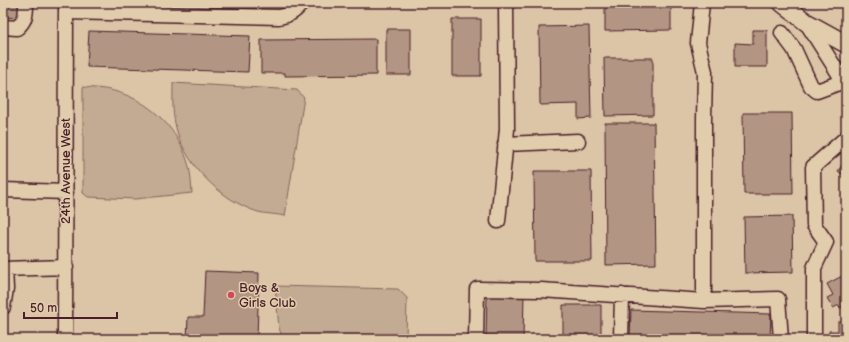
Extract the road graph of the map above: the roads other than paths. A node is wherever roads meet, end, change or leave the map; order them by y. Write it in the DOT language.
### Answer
graph roads {
  1 [pos="26,3"];
  2 [pos="302,3"];
  3 [pos="506,3"];
  4 [pos="702,3"];
  5 [pos="782,3"];
  6 [pos="66,8"];
  7 [pos="806,22"];
  8 [pos="3,27"];
  9 [pos="782,33"];
  10 [pos="846,44"];
  11 [pos="845,83"];
  12 [pos="846,138"];
  13 [pos="578,141"];
  14 [pos="505,144"];
  15 [pos="3,190"];
  16 [pos="66,192"];
  17 [pos="498,221"];
  18 [pos="66,267"];
  19 [pos="4,269"];
  20 [pos="622,295"];
  21 [pos="704,300"];
  22 [pos="3,307"];
  23 [pos="65,339"];
  24 [pos="476,339"];
  25 [pos="621,339"];
  26 [pos="781,339"];
  27 [pos="814,339"];
  1 -- 8 [label="street"];
  2 -- 6 [label="street"];
  3 -- 14 [label="street"];
  4 -- 21 [label="street"];
  5 -- 7 [label="main road"];
  6 -- 16 [label="street, 24th Avenue West"];
  7 -- 10 [label="main road"];
  7 -- 11 [label="street"];
  9 -- 11 [label="street"];
  12 -- 27 [label="street"];
  13 -- 14 [label="street"];
  14 -- 17 [label="street"];
  15 -- 16 [label="street"];
  16 -- 18 [label="street, 24th Avenue West"];
  18 -- 19 [label="street"];
  18 -- 23 [label="street, 24th Avenue West"];
  19 -- 22 [label="street"];
  20 -- 21 [label="street"];
  20 -- 24 [label="street"];
  20 -- 25 [label="street"];
  21 -- 26 [label="street"];
}
